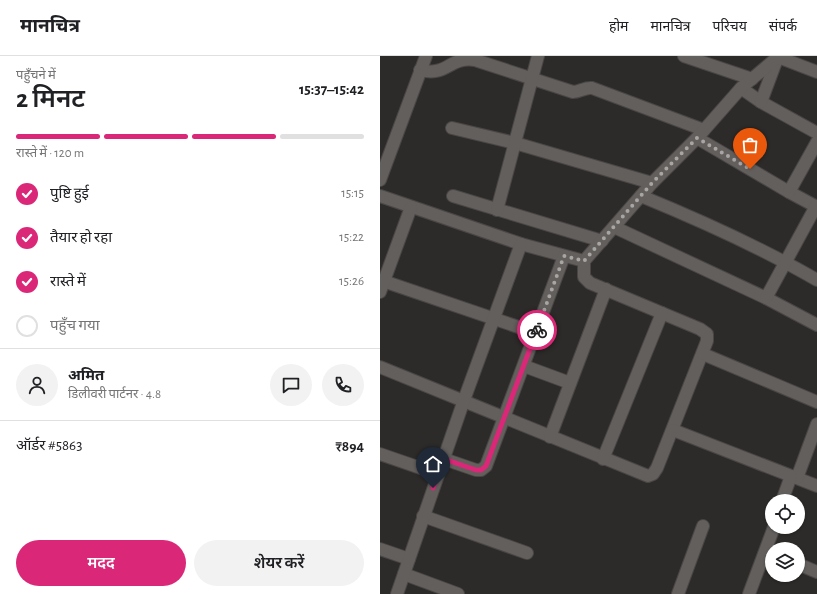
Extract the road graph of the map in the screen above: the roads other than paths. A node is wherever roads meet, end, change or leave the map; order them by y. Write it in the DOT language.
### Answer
graph roads {
  1 [pos="426,56"];
  2 [pos="538,56"];
  3 [pos="684,56"];
  4 [pos="778,57"];
  5 [pos="704,59"];
  6 [pos="420,70"];
  7 [pos="817,72"];
  8 [pos="532,79"];
  9 [pos="752,79"];
  10 [pos="741,88"];
  11 [pos="761,102"];
  12 [pos="452,128"];
  13 [pos="817,133"];
  14 [pos="700,134"];
  15 [pos="817,142"];
  16 [pos="515,143"];
  17 [pos="380,180"];
  18 [pos="652,183"];
  19 [pos="789,192"];
  20 [pos="380,196"];
  21 [pos="453,196"];
  22 [pos="641,196"];
  23 [pos="817,206"];
  24 [pos="411,208"];
  25 [pos="497,210"];
  26 [pos="614,227"];
  27 [pos="602,241"];
  28 [pos="521,244"];
  29 [pos="564,256"];
  30 [pos="584,261"];
  31 [pos="786,262"];
  32 [pos="817,280"];
  33 [pos="381,284"];
  34 [pos="606,289"];
  35 [pos="766,298"];
  36 [pos="662,313"];
  37 [pos="494,320"];
  38 [pos="817,325"];
  39 [pos="536,333"];
  40 [pos="703,354"];
  41 [pos="524,366"];
  42 [pos="380,367"];
  43 [pos="570,384"];
  44 [pos="464,400"];
  45 [pos="817,402"];
  46 [pos="504,418"];
  47 [pos="817,424"];
  48 [pos="673,430"];
  49 [pos="550,437"];
  50 [pos="380,454"];
  51 [pos="603,458"];
  52 [pos="444,459"];
  53 [pos="438,474"];
  54 [pos="794,477"];
  55 [pos="817,486"];
  56 [pos="786,494"];
  57 [pos="423,516"];
  58 [pos="703,526"];
  59 [pos="380,549"];
  60 [pos="527,553"];
  61 [pos="409,559"];
  62 [pos="765,560"];
  63 [pos="805,567"];
  64 [pos="817,572"];
  65 [pos="404,574"];
  66 [pos="397,594"];
  67 [pos="458,594"];
  68 [pos="678,594"];
  69 [pos="749,594"];
  1 -- 6 [label="street"];
  2 -- 8 [label="street"];
  3 -- 5 [label="street"];
  4 -- 7 [label="street"];
  4 -- 9 [label="street"];
  4 -- 11 [label="street"];
  5 -- 9 [label="street"];
  6 -- 8 [label="street"];
  6 -- 17 [label="street"];
  8 -- 14 [label="street"];
  8 -- 16 [label="street"];
  9 -- 10 [label="street"];
  10 -- 11 [label="street"];
  10 -- 14 [label="street"];
  11 -- 13 [label="street"];
  12 -- 16 [label="street"];
  14 -- 18 [label="street"];
  14 -- 19 [label="street"];
  15 -- 19 [label="street"];
  16 -- 18 [label="street"];
  16 -- 25 [label="street"];
  18 -- 22 [label="street"];
  19 -- 23 [label="street"];
  20 -- 24 [label="street"];
  21 -- 25 [label="street"];
  22 -- 26 [label="street"];
  22 -- 31 [label="street"];
  23 -- 31 [label="street"];
  24 -- 28 [label="street"];
  24 -- 33 [label="street"];
  25 -- 27 [label="street"];
  26 -- 27 [label="street"];
  26 -- 35 [label="street"];
  27 -- 30 [label="street"];
  28 -- 29 [label="street"];
  28 -- 37 [label="street"];
  29 -- 30 [label="street"];
  29 -- 39 [label="street"];
  30 -- 34 [label="street"];
  31 -- 32 [label="street"];
  31 -- 35 [label="street"];
  33 -- 37 [label="street"];
  34 -- 36 [label="street"];
  34 -- 43 [label="street"];
  35 -- 38 [label="street"];
  36 -- 40 [label="street"];
  36 -- 51 [label="street"];
  37 -- 39 [label="street"];
  37 -- 44 [label="street"];
  39 -- 41 [label="street"];
  40 -- 45 [label="street"];
  40 -- 48 [label="street"];
  41 -- 43 [label="street"];
  41 -- 46 [label="street"];
  42 -- 44 [label="street"];
  43 -- 49 [label="street"];
  44 -- 46 [label="street"];
  44 -- 52 [label="street"];
  46 -- 49 [label="street"];
  46 -- 52 [label="street"];
  47 -- 54 [label="street"];
  48 -- 51 [label="street"];
  48 -- 54 [label="street"];
  49 -- 51 [label="street"];
  50 -- 53 [label="street"];
  52 -- 53 [label="street"];
  53 -- 57 [label="street"];
  54 -- 55 [label="street"];
  54 -- 56 [label="street"];
  57 -- 60 [label="street"];
  57 -- 61 [label="street"];
  58 -- 68 [label="street"];
  59 -- 61 [label="street"];
  61 -- 65 [label="street"];
  62 -- 69 [label="street"];
  63 -- 64 [label="street"];
  65 -- 66 [label="street"];
  65 -- 67 [label="street"];
}
